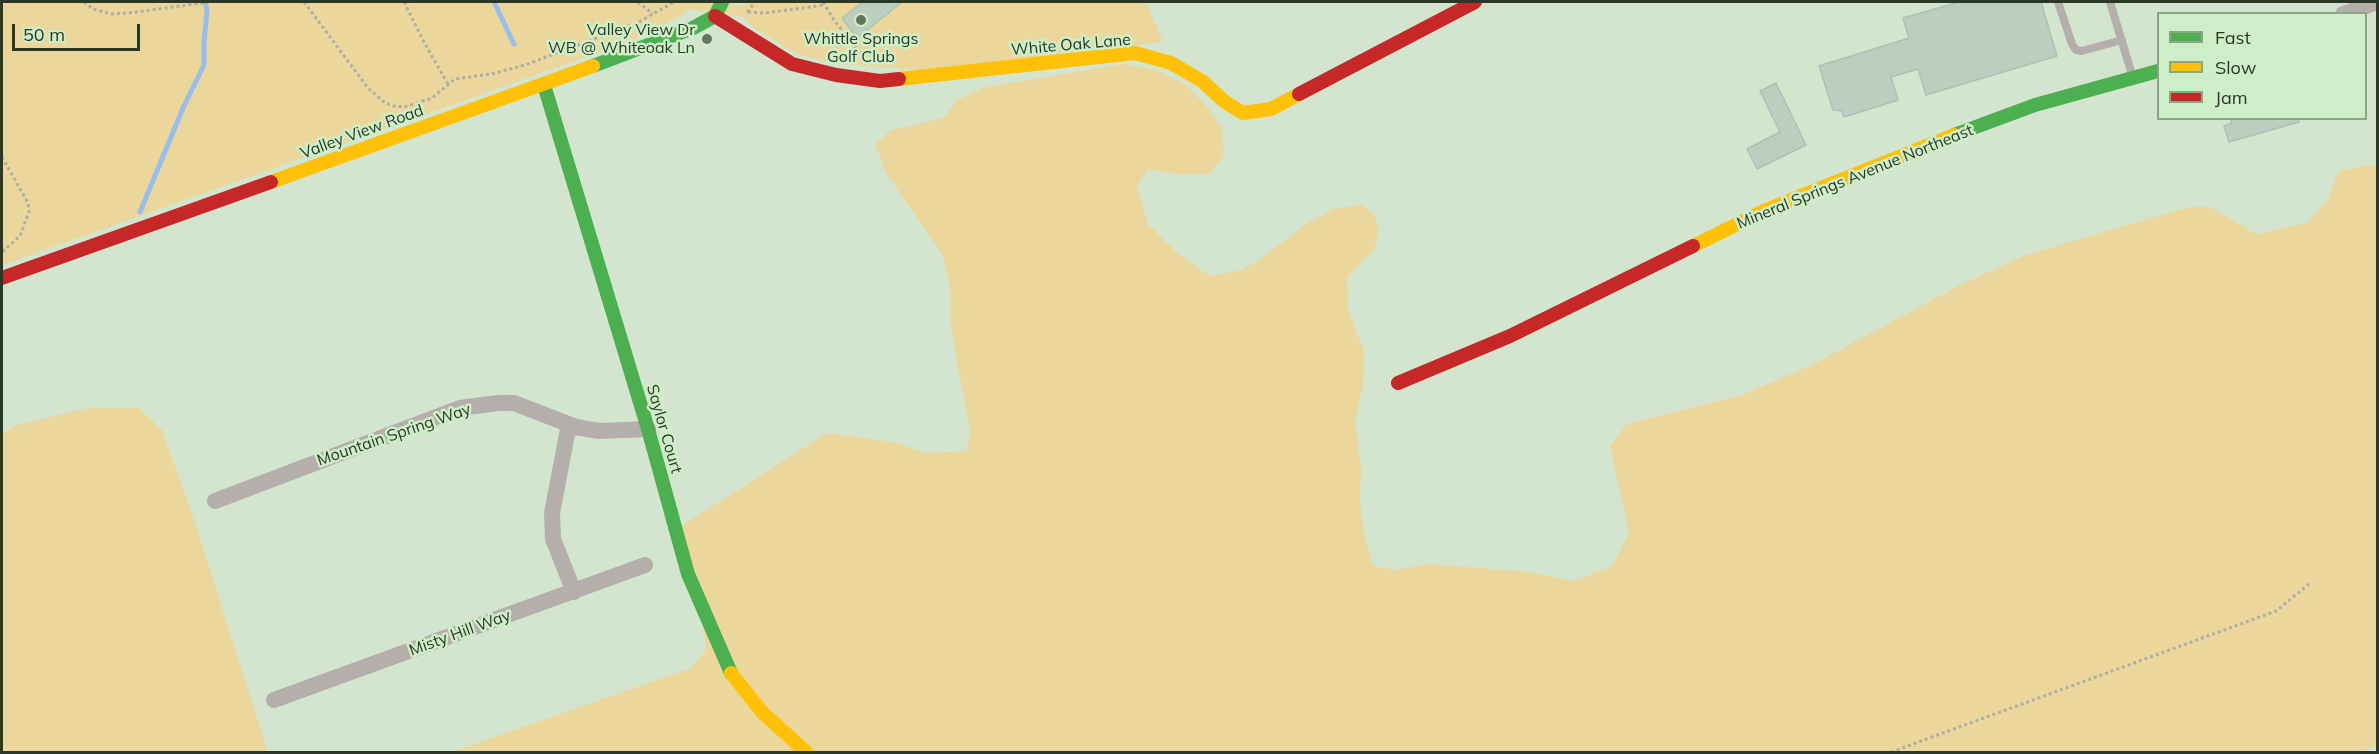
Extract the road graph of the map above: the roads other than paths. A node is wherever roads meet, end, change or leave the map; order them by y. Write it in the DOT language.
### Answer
graph roads {
  1 [pos="722,2"];
  2 [pos="1475,2"];
  3 [pos="2058,2"];
  4 [pos="2110,2"];
  5 [pos="2378,2"];
  6 [pos="2349,12"];
  7 [pos="715,16"];
  8 [pos="2122,40"];
  9 [pos="2157,71"];
  10 [pos="2133,78"];
  11 [pos="544,85"];
  12 [pos="2,278"];
  13 [pos="1398,383"];
  14 [pos="569,424"];
  15 [pos="648,429"];
  16 [pos="214,501"];
  17 [pos="645,565"];
  18 [pos="574,592"];
  19 [pos="274,700"];
  20 [pos="806,753"];
  1 -- 7 [label="street"];
  2 -- 7 [label="street, White Oak Lane"];
  3 -- 8 [label="lane"];
  4 -- 8 [label="lane"];
  5 -- 6 [label="street"];
  7 -- 11 [label="street, Valley View Road"];
  8 -- 10 [label="lane"];
  9 -- 10 [label="street, Mineral Springs Avenue Northeast"];
  10 -- 13 [label="street, Mineral Springs Avenue Northeast"];
  11 -- 12 [label="street, Valley View Road"];
  11 -- 15 [label="street, Saylor Court"];
  14 -- 15 [label="street, Mountain Spring Way"];
  14 -- 16 [label="street, Mountain Spring Way"];
  14 -- 18 [label="street"];
  15 -- 20 [label="street, Saylor Court"];
  17 -- 18 [label="street, Misty Hill Way"];
  18 -- 19 [label="street, Misty Hill Way"];
}
